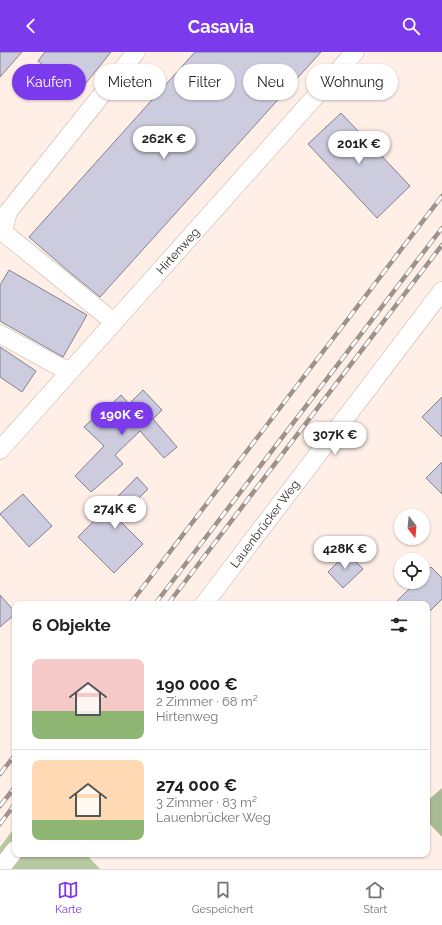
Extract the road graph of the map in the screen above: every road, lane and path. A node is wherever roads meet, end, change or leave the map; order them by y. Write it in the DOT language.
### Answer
graph roads {
  1 [pos="136,52"];
  2 [pos="355,52"];
  3 [pos="442,291"];
  4 [pos="114,322"];
  5 [pos="0,334"];
  6 [pos="70,371"];
  7 [pos="0,450"];
  8 [pos="206,601"];
  9 [pos="12,854"];
  10 [pos="0,869"];
  1 -- 4 [label="street"];
  2 -- 4 [label="street, Hirtenweg"];
  3 -- 8 [label="street, Lauenbrücker Weg"];
  4 -- 6 [label="street, Hirtenweg"];
  5 -- 6 [label="street"];
  6 -- 7 [label="street, Hirtenweg"];
  9 -- 10 [label="street"];
}
